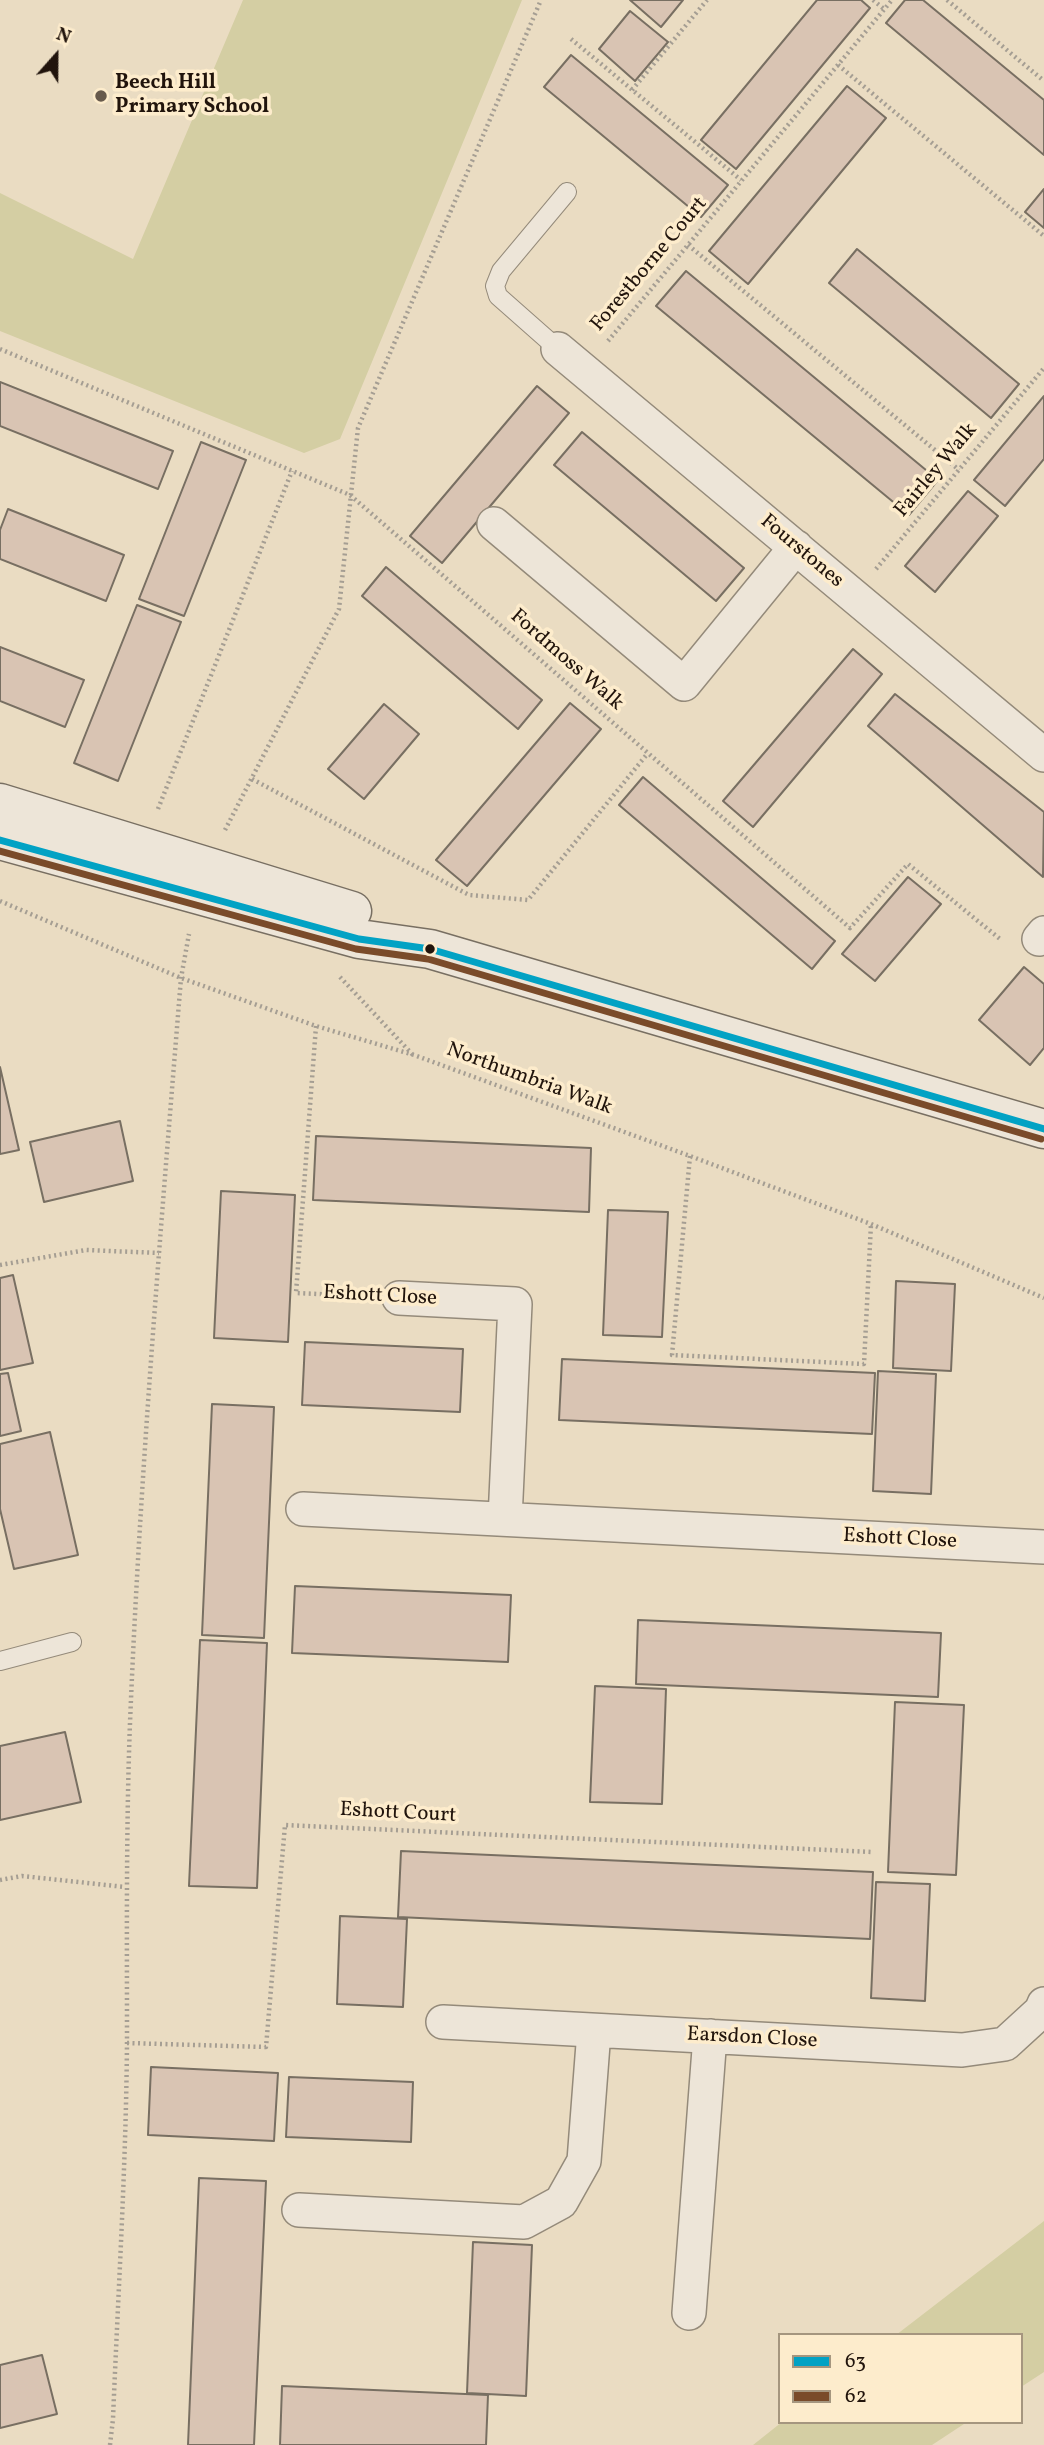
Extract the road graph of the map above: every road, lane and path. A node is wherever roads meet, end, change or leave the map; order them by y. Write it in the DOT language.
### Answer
graph roads {
  1 [pos="541,0"];
  2 [pos="708,0"];
  3 [pos="873,0"];
  4 [pos="892,0"];
  5 [pos="947,0"];
  6 [pos="884,9"];
  7 [pos="571,39"];
  8 [pos="838,65"];
  9 [pos="1044,81"];
  10 [pos="632,90"];
  11 [pos="741,180"];
  12 [pos="567,192"];
  13 [pos="1044,236"];
  14 [pos="688,245"];
  15 [pos="0,349"];
  16 [pos="558,349"];
  17 [pos="1044,368"];
  18 [pos="583,370"];
  19 [pos="959,470"];
  20 [pos="292,471"];
  21 [pos="350,495"];
  22 [pos="494,524"];
  23 [pos="796,547"];
  24 [pos="854,595"];
  25 [pos="648,753"];
  26 [pos="1044,755"];
  27 [pos="252,779"];
  28 [pos="0,803"];
  29 [pos="153,822"];
  30 [pos="221,836"];
  31 [pos="0,840"];
  32 [pos="0,901"];
  33 [pos="190,928"];
  34 [pos="1002,941"];
  35 [pos="430,949"];
  36 [pos="181,978"];
  37 [pos="316,1026"];
  38 [pos="1044,1129"];
  39 [pos="690,1156"];
  40 [pos="871,1224"];
  41 [pos="159,1252"];
  42 [pos="0,1265"];
  43 [pos="1044,1297"];
  44 [pos="399,1298"];
  45 [pos="303,1509"];
  46 [pos="505,1519"];
  47 [pos="1044,1547"];
  48 [pos="72,1642"];
  49 [pos="0,1661"];
  50 [pos="872,1852"];
  51 [pos="0,1880"];
  52 [pos="125,1887"];
  53 [pos="1044,2004"];
  54 [pos="443,2022"];
  55 [pos="594,2031"];
  56 [pos="710,2036"];
  57 [pos="127,2043"];
  58 [pos="299,2210"];
  59 [pos="689,2313"];
  60 [pos="110,2445"];
  1 -- 21 [label="path"];
  2 -- 10 [label="path"];
  3 -- 6 [label="path"];
  4 -- 6 [label="path, Forestborne Court"];
  5 -- 9 [label="path"];
  6 -- 8 [label="path, Forestborne Court"];
  7 -- 10 [label="path"];
  8 -- 11 [label="path, Forestborne Court"];
  8 -- 13 [label="path"];
  10 -- 11 [label="path"];
  11 -- 14 [label="path, Forestborne Court"];
  12 -- 16 [label="lane"];
  14 -- 18 [label="path, Forestborne Court"];
  14 -- 19 [label="path"];
  15 -- 20 [label="path, Fordmoss Walk"];
  16 -- 18 [label="street, Fourstones"];
  17 -- 19 [label="path, Fairley Walk"];
  18 -- 23 [label="street, Fourstones"];
  19 -- 24 [label="path, Fairley Walk"];
  20 -- 21 [label="path, Fordmoss Walk"];
  20 -- 29 [label="path"];
  21 -- 25 [label="path, Fordmoss Walk"];
  21 -- 27 [label="path"];
  22 -- 23 [label="street"];
  23 -- 24 [label="street, Fourstones"];
  24 -- 26 [label="street, Fourstones"];
  25 -- 27 [label="path"];
  25 -- 34 [label="path, Fordmoss Walk"];
  27 -- 30 [label="path"];
  28 -- 35 [label="street"];
  31 -- 35 [label="street"];
  32 -- 36 [label="path, Northumbria Walk"];
  33 -- 36 [label="path"];
  35 -- 38 [label="street"];
  36 -- 37 [label="path, Northumbria Walk"];
  36 -- 41 [label="path"];
  37 -- 39 [label="path, Northumbria Walk"];
  37 -- 44 [label="path, Eshott Close"];
  39 -- 40 [label="path, Northumbria Walk"];
  39 -- 40 [label="path"];
  40 -- 43 [label="path, Northumbria Walk"];
  41 -- 42 [label="path"];
  41 -- 52 [label="path"];
  44 -- 46 [label="street, Eshott Close"];
  45 -- 46 [label="street, Eshott Close"];
  46 -- 47 [label="street, Eshott Close"];
  48 -- 49 [label="lane"];
  50 -- 57 [label="path, Eshott Court"];
  51 -- 52 [label="path"];
  52 -- 57 [label="path"];
  53 -- 56 [label="street, Earsdon Close"];
  54 -- 55 [label="street, Earsdon Close"];
  55 -- 56 [label="street, Earsdon Close"];
  55 -- 58 [label="street"];
  56 -- 59 [label="street"];
  57 -- 60 [label="path"];
}
